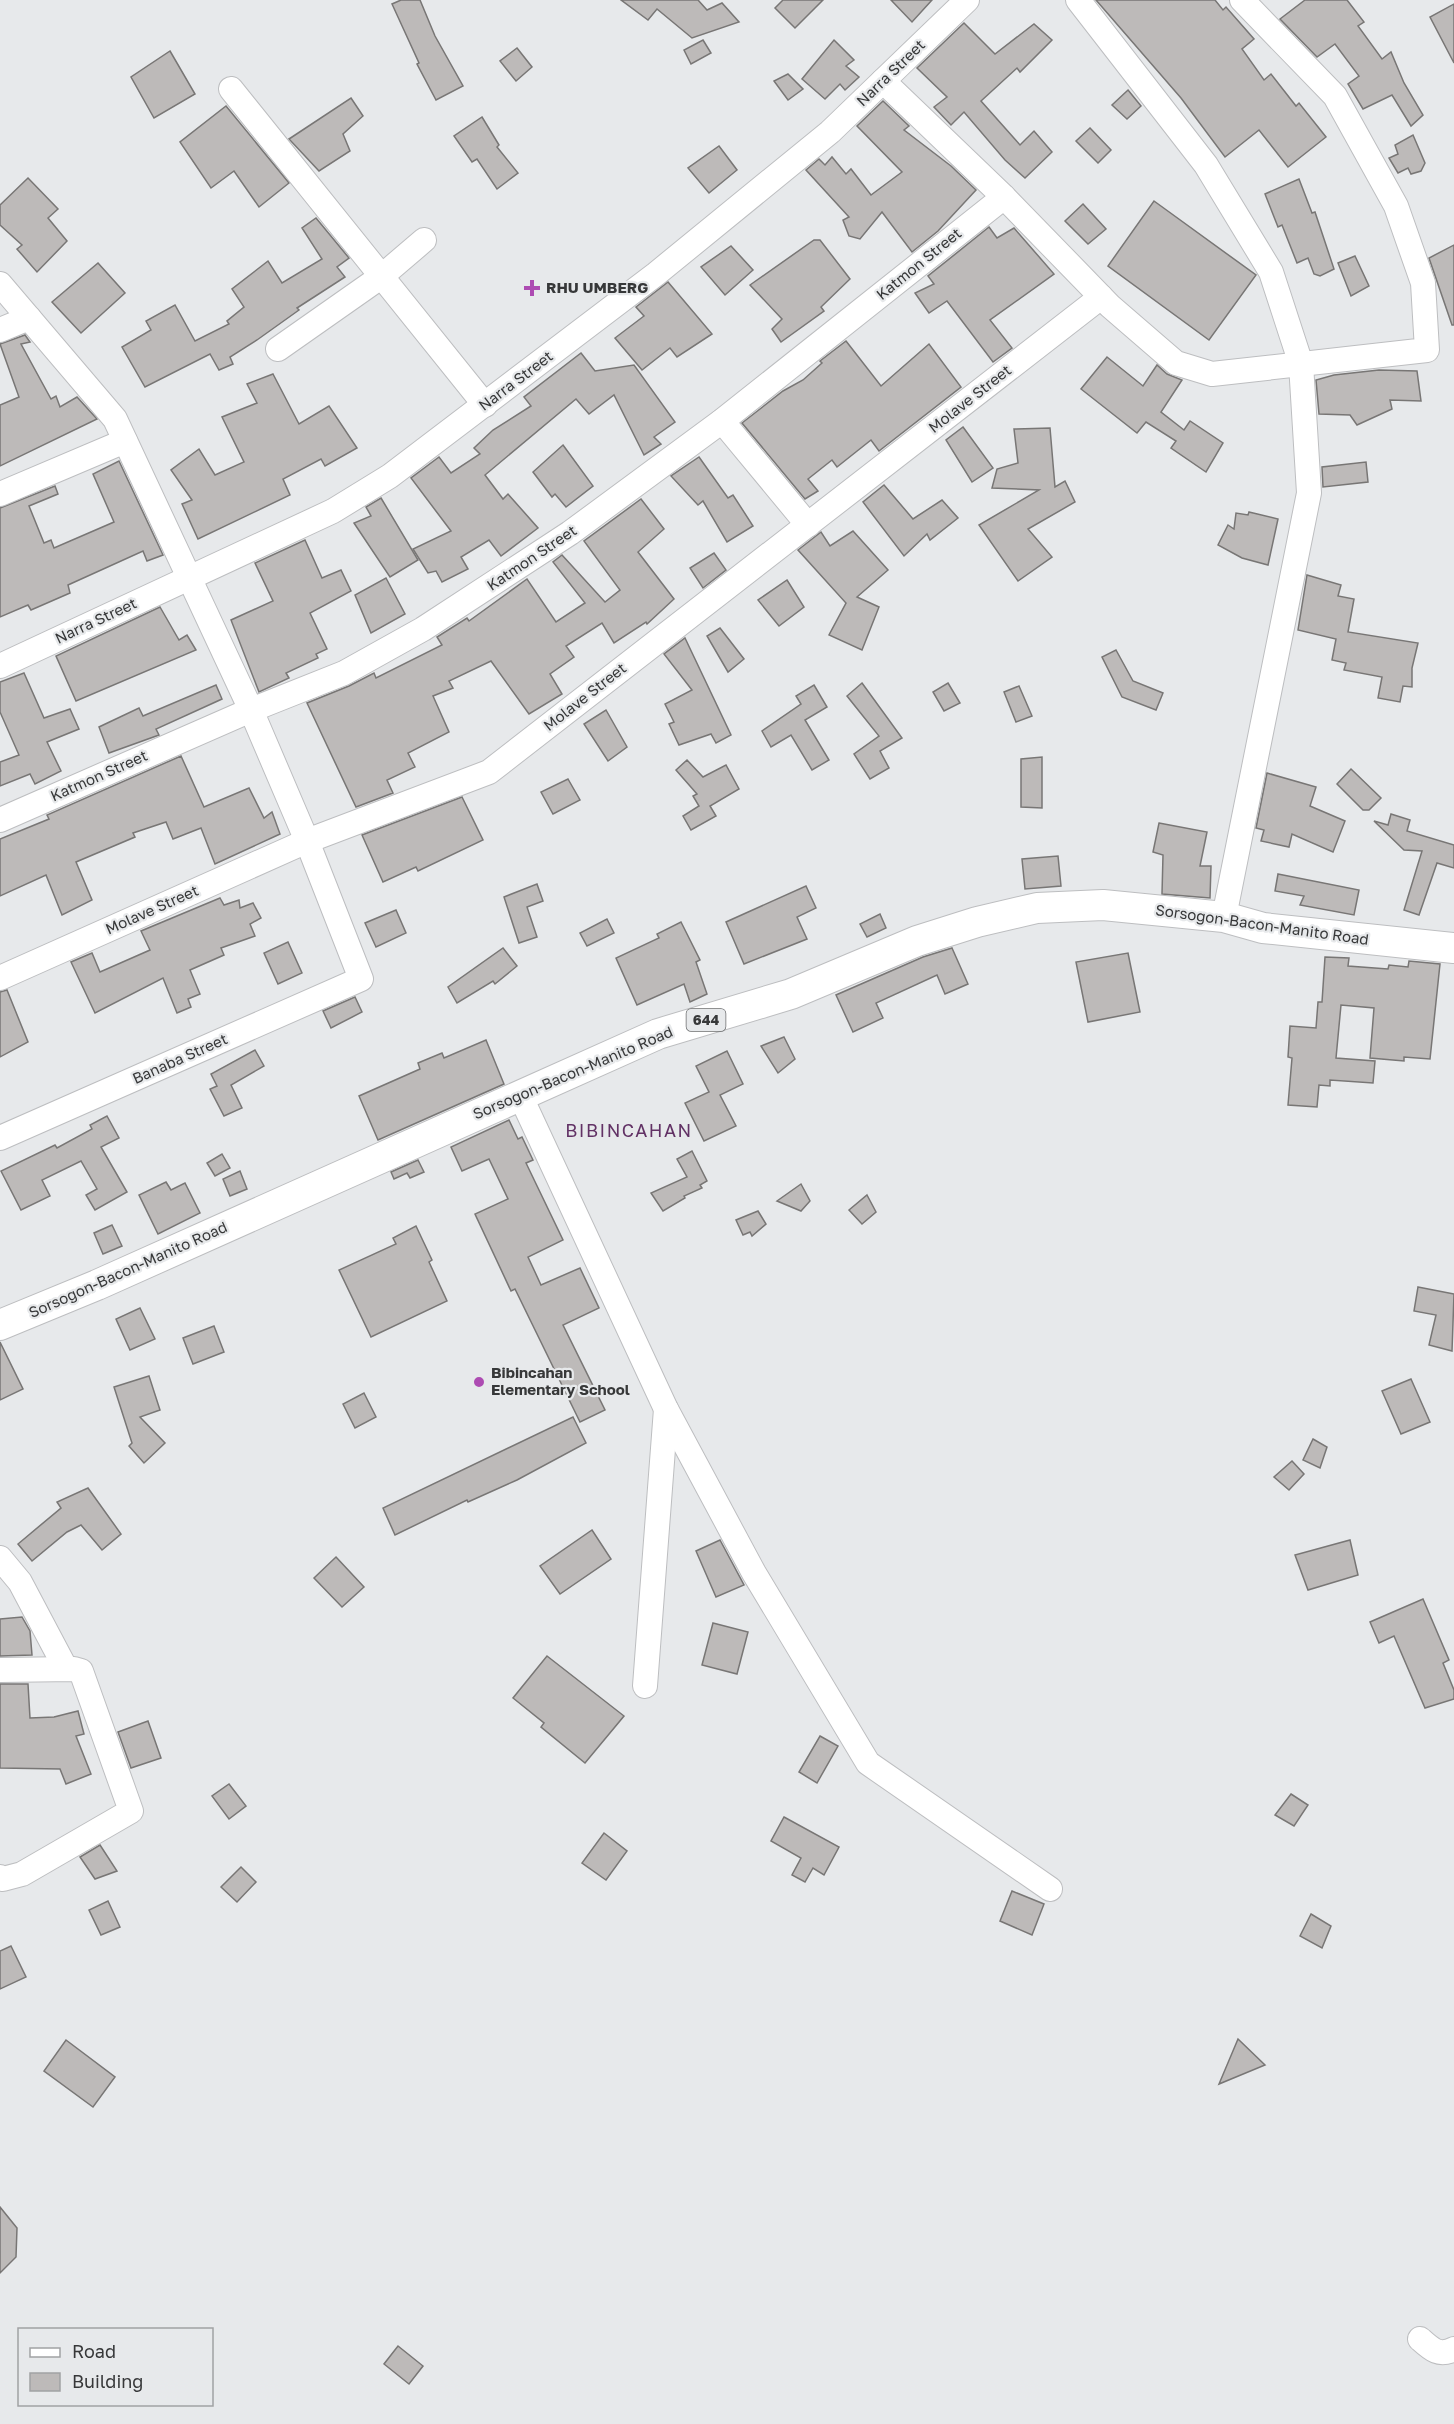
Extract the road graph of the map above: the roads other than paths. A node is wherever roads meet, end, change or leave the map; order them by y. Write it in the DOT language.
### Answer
graph roads {
  1 [pos="968,0"];
  2 [pos="1078,0"];
  3 [pos="1242,0"];
  4 [pos="883,81"];
  5 [pos="231,89"];
  6 [pos="1004,196"];
  7 [pos="424,240"];
  8 [pos="382,276"];
  9 [pos="0,284"];
  10 [pos="1101,297"];
  11 [pos="29,318"];
  12 [pos="0,330"];
  13 [pos="278,349"];
  14 [pos="1301,364"];
  15 [pos="485,405"];
  16 [pos="722,421"];
  17 [pos="125,441"];
  18 [pos="0,494"];
  19 [pos="808,525"];
  20 [pos="189,577"];
  21 [pos="0,666"];
  22 [pos="250,711"];
  23 [pos="0,820"];
  24 [pos="307,841"];
  25 [pos="1224,917"];
  26 [pos="1454,948"];
  27 [pos="0,978"];
  28 [pos="520,1095"];
  29 [pos="0,1138"];
  30 [pos="0,1325"];
  31 [pos="666,1409"];
  32 [pos="0,1558"];
  33 [pos="66,1669"];
  34 [pos="0,1670"];
  35 [pos="645,1686"];
  36 [pos="0,1877"];
  37 [pos="1050,1889"];
  38 [pos="1420,2339"];
  39 [pos="1454,2349"];
  1 -- 4 [label="street, Narra Street"];
  2 -- 14 [label="street"];
  3 -- 14 [label="street"];
  4 -- 6 [label="street"];
  4 -- 15 [label="street, Narra Street"];
  5 -- 8 [label="street"];
  6 -- 10 [label="street"];
  6 -- 16 [label="street, Katmon Street"];
  7 -- 8 [label="street"];
  8 -- 13 [label="street"];
  8 -- 15 [label="street"];
  9 -- 11 [label="street"];
  10 -- 14 [label="street"];
  10 -- 19 [label="street, Molave Street"];
  11 -- 12 [label="street"];
  11 -- 17 [label="street"];
  14 -- 25 [label="street"];
  15 -- 20 [label="street, Narra Street"];
  16 -- 19 [label="street"];
  16 -- 22 [label="street, Katmon Street"];
  17 -- 18 [label="street"];
  17 -- 20 [label="street"];
  19 -- 24 [label="street, Molave Street"];
  20 -- 21 [label="street, Narra Street"];
  20 -- 22 [label="street"];
  22 -- 23 [label="street, Katmon Street"];
  22 -- 24 [label="street"];
  24 -- 27 [label="street, Molave Street"];
  24 -- 29 [label="street, Banaba Street"];
  25 -- 26 [label="main road, Sorsogon-Bacon-Manito Road / 644"];
  25 -- 28 [label="main road, Sorsogon-Bacon-Manito Road / 644"];
  28 -- 30 [label="main road, Sorsogon-Bacon-Manito Road / 644"];
  28 -- 31 [label="street"];
  31 -- 35 [label="street"];
  31 -- 37 [label="street"];
  32 -- 33 [label="street"];
  33 -- 34 [label="street"];
  33 -- 36 [label="street"];
  38 -- 39 [label="street"];
}
